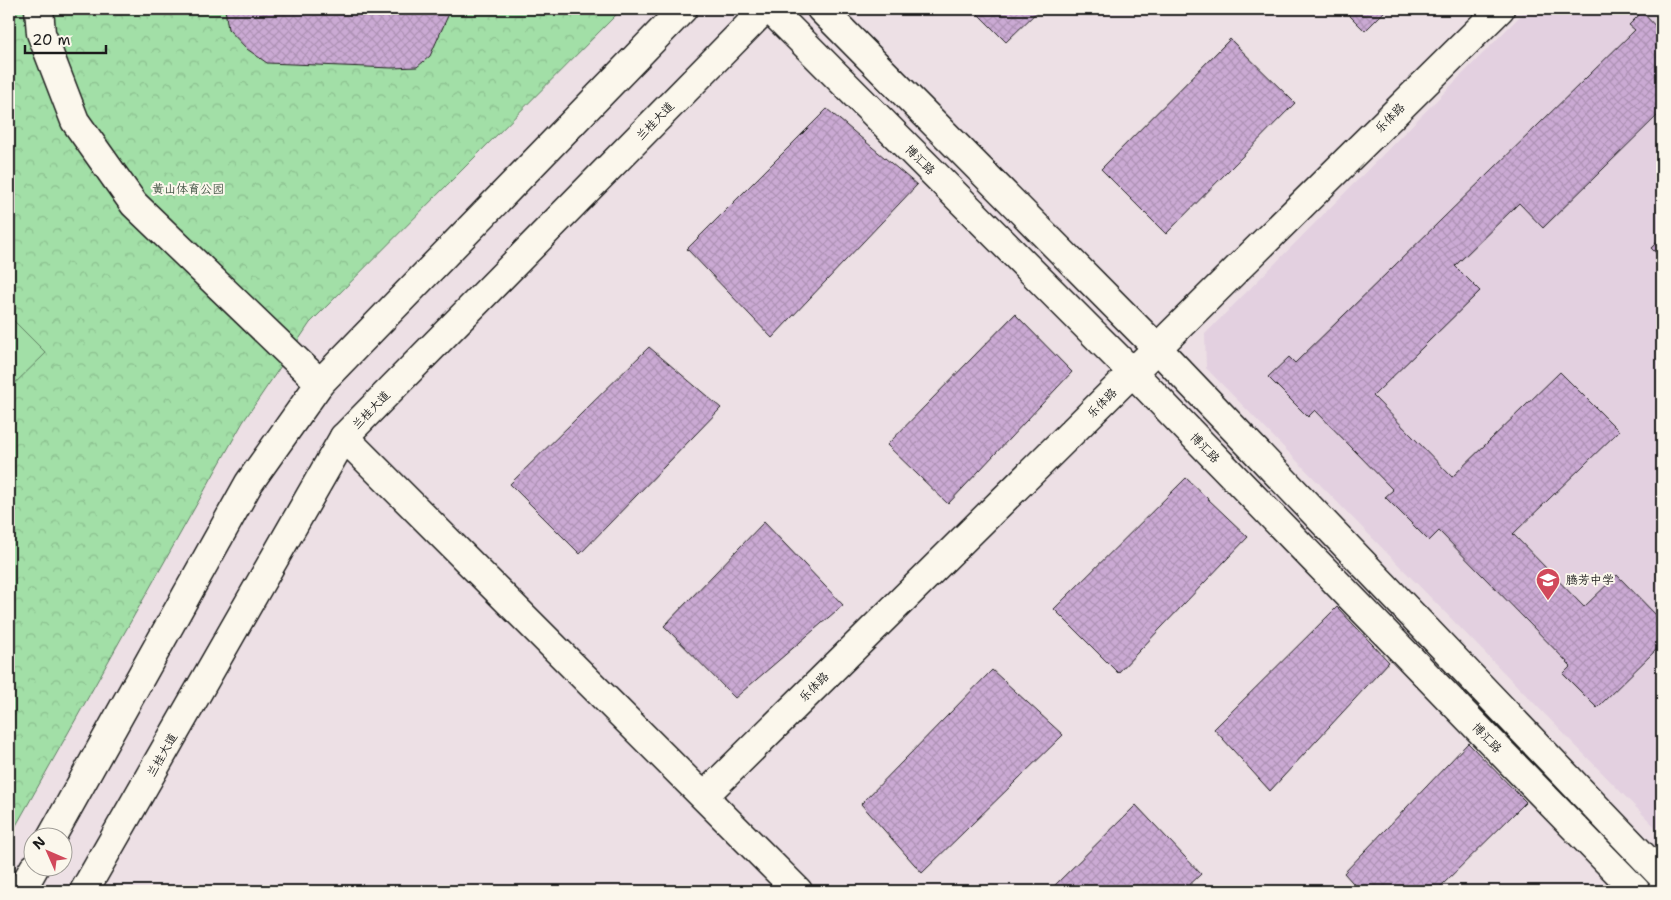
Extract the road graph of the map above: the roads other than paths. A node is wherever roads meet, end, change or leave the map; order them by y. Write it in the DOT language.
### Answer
graph roads {
  1 [pos="39,9"];
  2 [pos="683,9"];
  3 [pos="765,9"];
  4 [pos="770,9"];
  5 [pos="821,9"];
  6 [pos="1500,9"];
  7 [pos="1157,348"];
  8 [pos="1132,373"];
  9 [pos="320,383"];
  10 [pos="344,437"];
  11 [pos="704,796"];
  12 [pos="57,828"];
  13 [pos="1662,876"];
  14 [pos="28,878"];
  15 [pos="21,891"];
  16 [pos="84,891"];
  17 [pos="798,891"];
  18 [pos="1636,891"];
  1 -- 9 [label="main road"];
  2 -- 9 [label="main road"];
  3 -- 10 [label="main road, 兰桂大道"];
  4 -- 8 [label="main road, 博汇路"];
  5 -- 7 [label="main road"];
  6 -- 7 [label="main road, 乐体路"];
  7 -- 8 [label="main road, 乐体路"];
  7 -- 13 [label="main road"];
  8 -- 11 [label="main road, 乐体路"];
  8 -- 18 [label="main road, 博汇路"];
  9 -- 12 [label="main road"];
  10 -- 11 [label="main road"];
  10 -- 16 [label="main road, 兰桂大道"];
  11 -- 17 [label="main road"];
  14 -- 15 [label="main road"];
}
